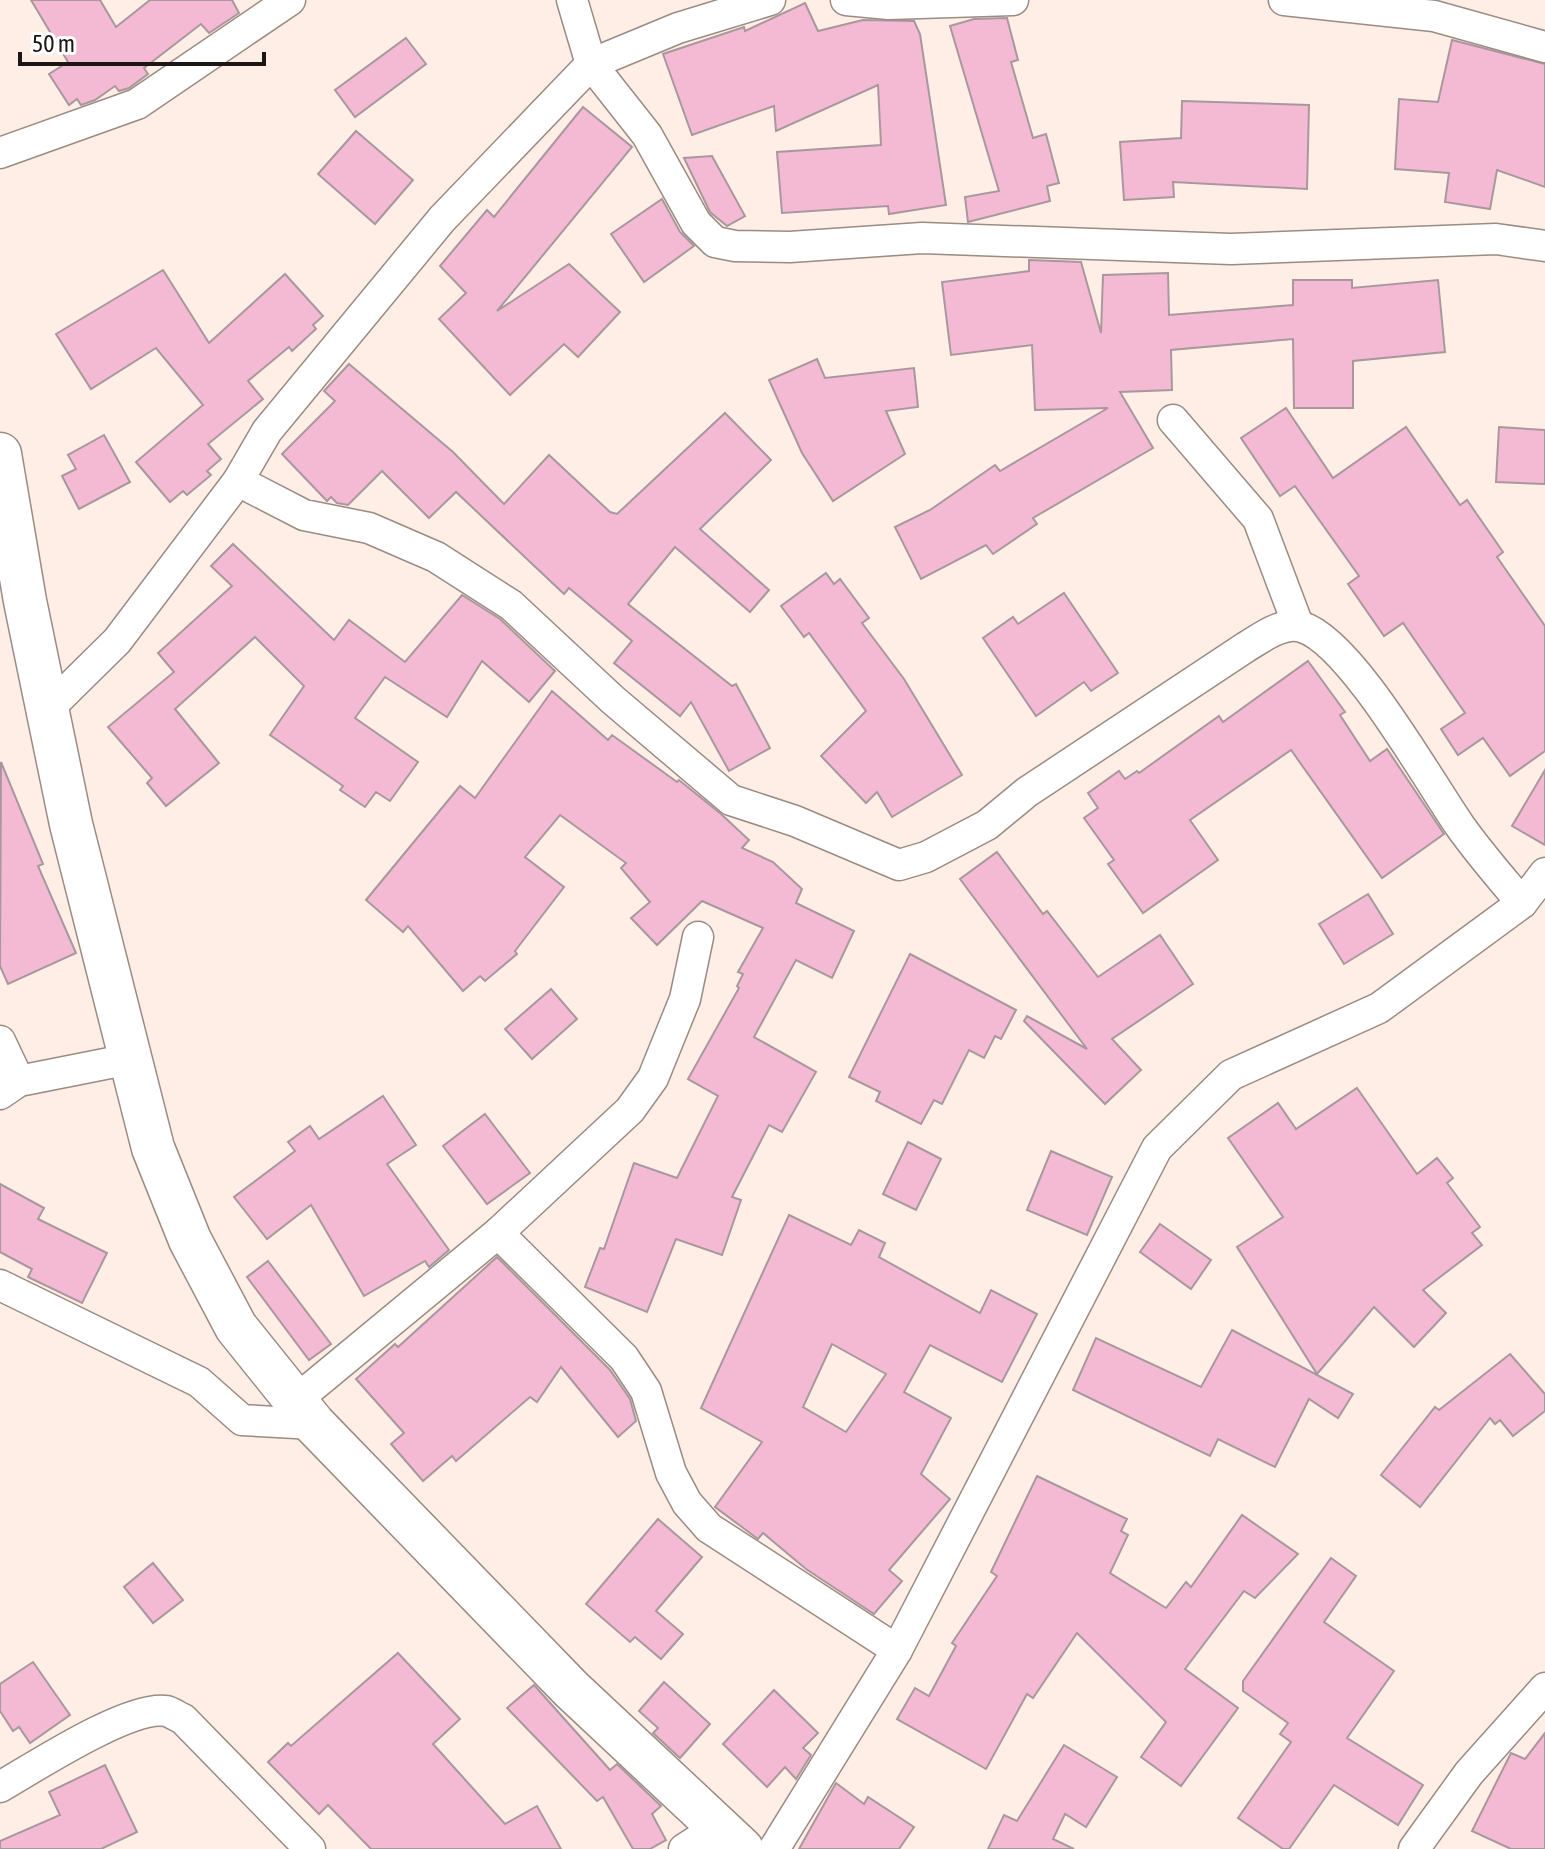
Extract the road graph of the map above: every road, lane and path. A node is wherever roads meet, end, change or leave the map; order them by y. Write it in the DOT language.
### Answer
graph roads {
  1 [pos="290,0"];
  2 [pos="572,0"];
  3 [pos="770,0"];
  4 [pos="846,0"];
  5 [pos="1013,0"];
  6 [pos="1284,0"];
  7 [pos="1545,47"];
  8 [pos="591,64"];
  9 [pos="0,153"];
  10 [pos="1545,246"];
  11 [pos="1173,420"];
  12 [pos="0,455"];
  13 [pos="238,481"];
  14 [pos="1298,625"];
  15 [pos="47,710"];
  16 [pos="1545,873"];
  17 [pos="1522,903"];
  18 [pos="698,937"];
  19 [pos="0,1041"];
  20 [pos="130,1059"];
  21 [pos="10,1087"];
  22 [pos="498,1233"];
  23 [pos="0,1285"];
  24 [pos="304,1412"];
  25 [pos="897,1650"];
  26 [pos="1545,1688"];
  27 [pos="0,1787"];
  28 [pos="714,1842"];
  29 [pos="310,1849"];
  30 [pos="774,1849"];
  31 [pos="1414,1849"];
  1 -- 9 [label="street"];
  2 -- 8 [label="street"];
  3 -- 8 [label="street"];
  4 -- 5 [label="street"];
  6 -- 7 [label="street"];
  8 -- 10 [label="street"];
  8 -- 13 [label="street"];
  11 -- 14 [label="street"];
  12 -- 15 [label="street"];
  13 -- 14 [label="street"];
  13 -- 15 [label="street"];
  14 -- 17 [label="street"];
  15 -- 20 [label="street"];
  16 -- 17 [label="street"];
  17 -- 25 [label="street"];
  18 -- 22 [label="street"];
  19 -- 21 [label="street"];
  20 -- 21 [label="street"];
  20 -- 24 [label="street"];
  22 -- 24 [label="street"];
  22 -- 25 [label="street"];
  23 -- 24 [label="street"];
  24 -- 28 [label="street"];
  25 -- 30 [label="street"];
  26 -- 31 [label="street"];
  27 -- 29 [label="street"];
}
